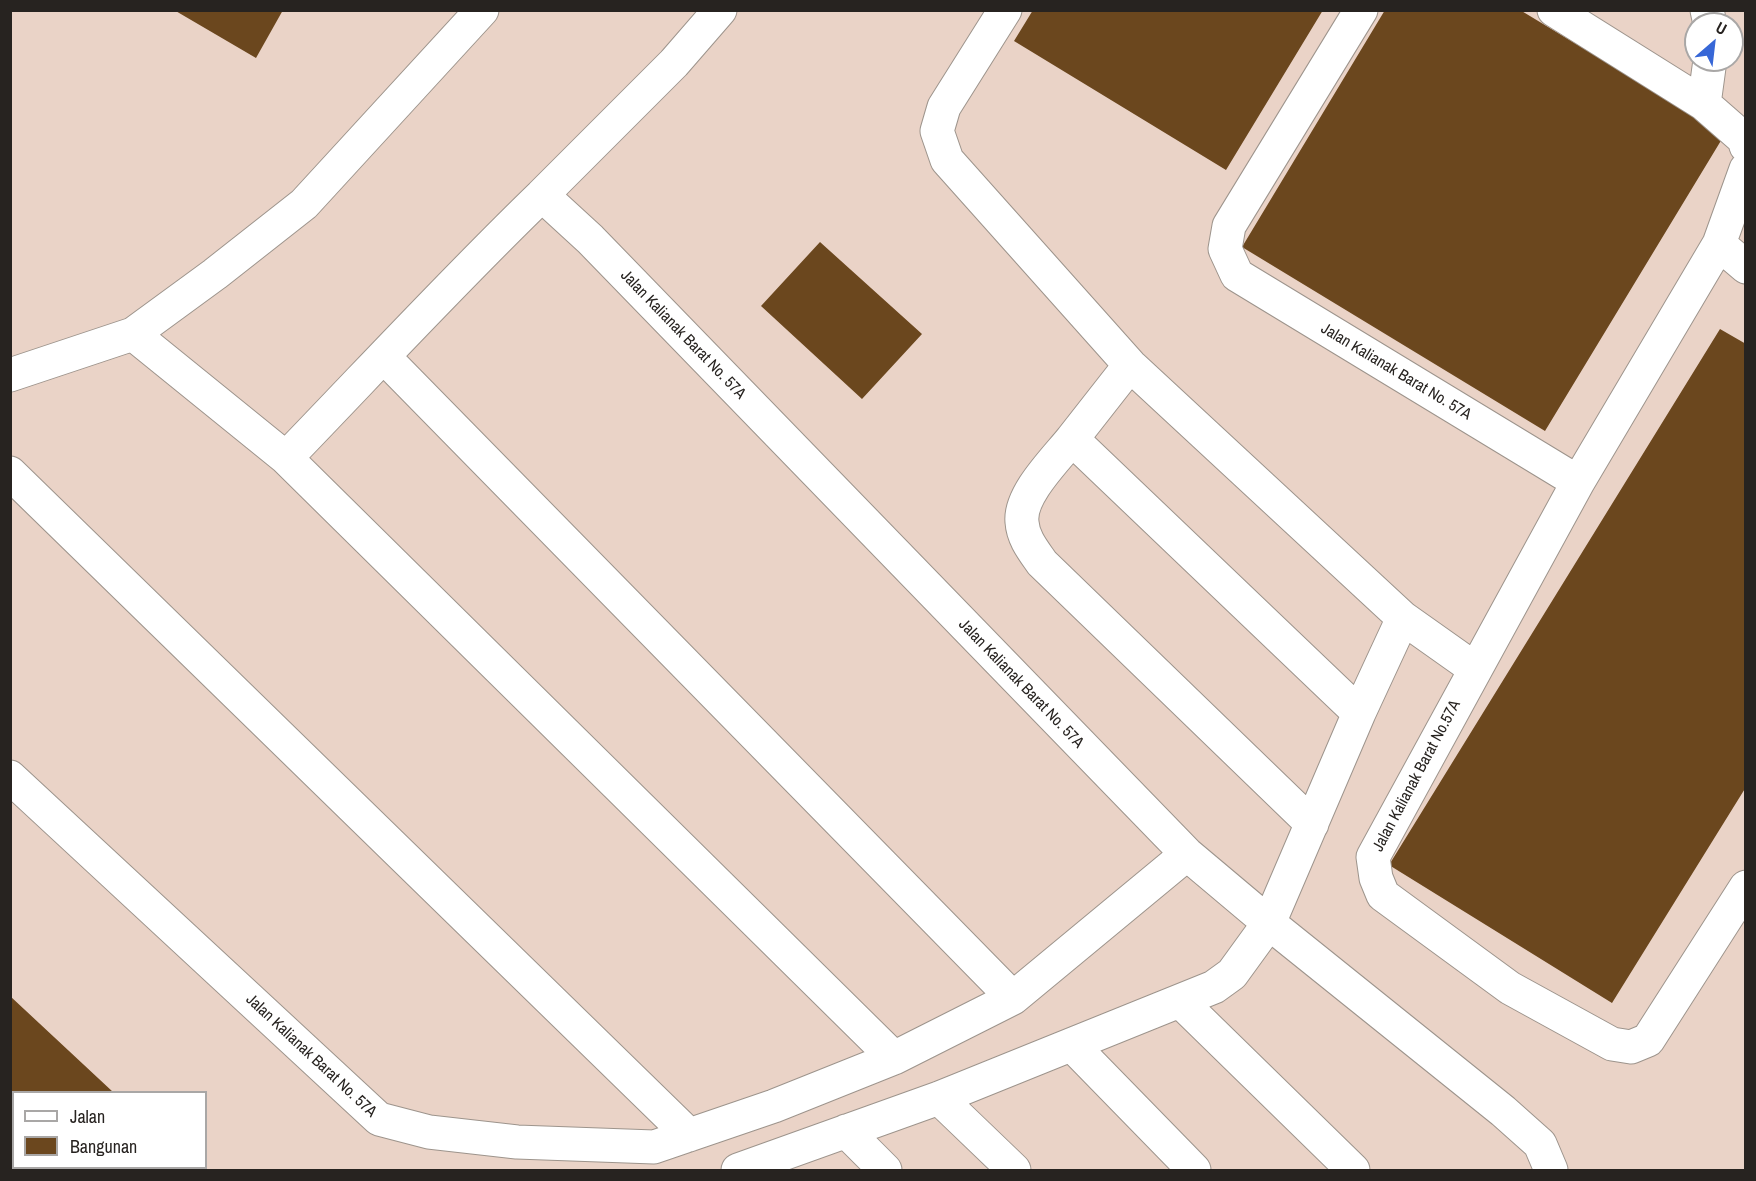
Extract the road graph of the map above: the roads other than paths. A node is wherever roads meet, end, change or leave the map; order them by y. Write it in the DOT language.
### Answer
graph roads {
  1 [pos="482,10"];
  2 [pos="720,10"];
  3 [pos="1005,10"];
  4 [pos="1361,10"];
  5 [pos="1554,10"];
  6 [pos="1708,72"];
  7 [pos="1704,104"];
  8 [pos="1746,146"];
  9 [pos="1746,169"];
  10 [pos="543,195"];
  11 [pos="1719,244"];
  12 [pos="1746,267"];
  13 [pos="133,334"];
  14 [pos="384,357"];
  15 [pos="1130,365"];
  16 [pos="10,375"];
  17 [pos="1072,439"];
  18 [pos="286,458"];
  19 [pos="10,472"];
  20 [pos="1578,482"];
  21 [pos="1403,618"];
  22 [pos="1475,669"];
  23 [pos="1359,713"];
  24 [pos="10,777"];
  25 [pos="1312,824"];
  26 [pos="1187,854"];
  27 [pos="1746,887"];
  28 [pos="1269,923"];
  29 [pos="1013,998"];
  30 [pos="1181,1002"];
  31 [pos="1072,1045"];
  32 [pos="894,1058"];
  33 [pos="939,1098"];
  34 [pos="846,1131"];
  35 [pos="689,1135"];
  36 [pos="738,1170"];
  37 [pos="885,1170"];
  38 [pos="1014,1170"];
  39 [pos="1194,1170"];
  40 [pos="1353,1170"];
  41 [pos="1551,1170"];
  1 -- 13 [label="lane"];
  2 -- 10 [label="lane"];
  3 -- 15 [label="lane"];
  4 -- 20 [label="lane, Jalan Kalianak Barat No. 57A"];
  5 -- 7 [label="lane"];
  6 -- 7 [label="lane"];
  7 -- 8 [label="lane"];
  9 -- 11 [label="lane"];
  10 -- 14 [label="lane"];
  10 -- 26 [label="lane, Jalan Kalianak Barat No. 57A"];
  11 -- 12 [label="lane"];
  11 -- 20 [label="lane"];
  13 -- 16 [label="lane"];
  13 -- 18 [label="lane"];
  14 -- 18 [label="lane"];
  14 -- 29 [label="lane"];
  15 -- 17 [label="lane"];
  15 -- 21 [label="lane"];
  17 -- 23 [label="lane"];
  17 -- 25 [label="lane"];
  18 -- 32 [label="lane"];
  19 -- 35 [label="lane"];
  20 -- 22 [label="lane, Jalan Kalianak Barat No.57A"];
  21 -- 22 [label="lane"];
  21 -- 23 [label="lane"];
  22 -- 27 [label="lane, Jalan Kalianak Barat No.57A"];
  23 -- 25 [label="lane"];
  24 -- 35 [label="lane, Jalan Kalianak Barat No. 57A"];
  25 -- 28 [label="lane"];
  26 -- 28 [label="lane, Jalan Kalianak Barat No. 57A"];
  26 -- 29 [label="lane, Jalan Kalianak Barat No. 57A"];
  28 -- 30 [label="lane"];
  28 -- 41 [label="lane, Jalan Kalianak Barat No. 57A"];
  29 -- 32 [label="lane, Jalan Kalianak Barat No. 57A"];
  30 -- 31 [label="lane"];
  30 -- 40 [label="lane"];
  31 -- 33 [label="lane"];
  31 -- 39 [label="lane"];
  32 -- 35 [label="lane, Jalan Kalianak Barat No. 57A"];
  33 -- 34 [label="lane"];
  33 -- 38 [label="lane"];
  34 -- 36 [label="lane"];
  34 -- 37 [label="lane"];
}
